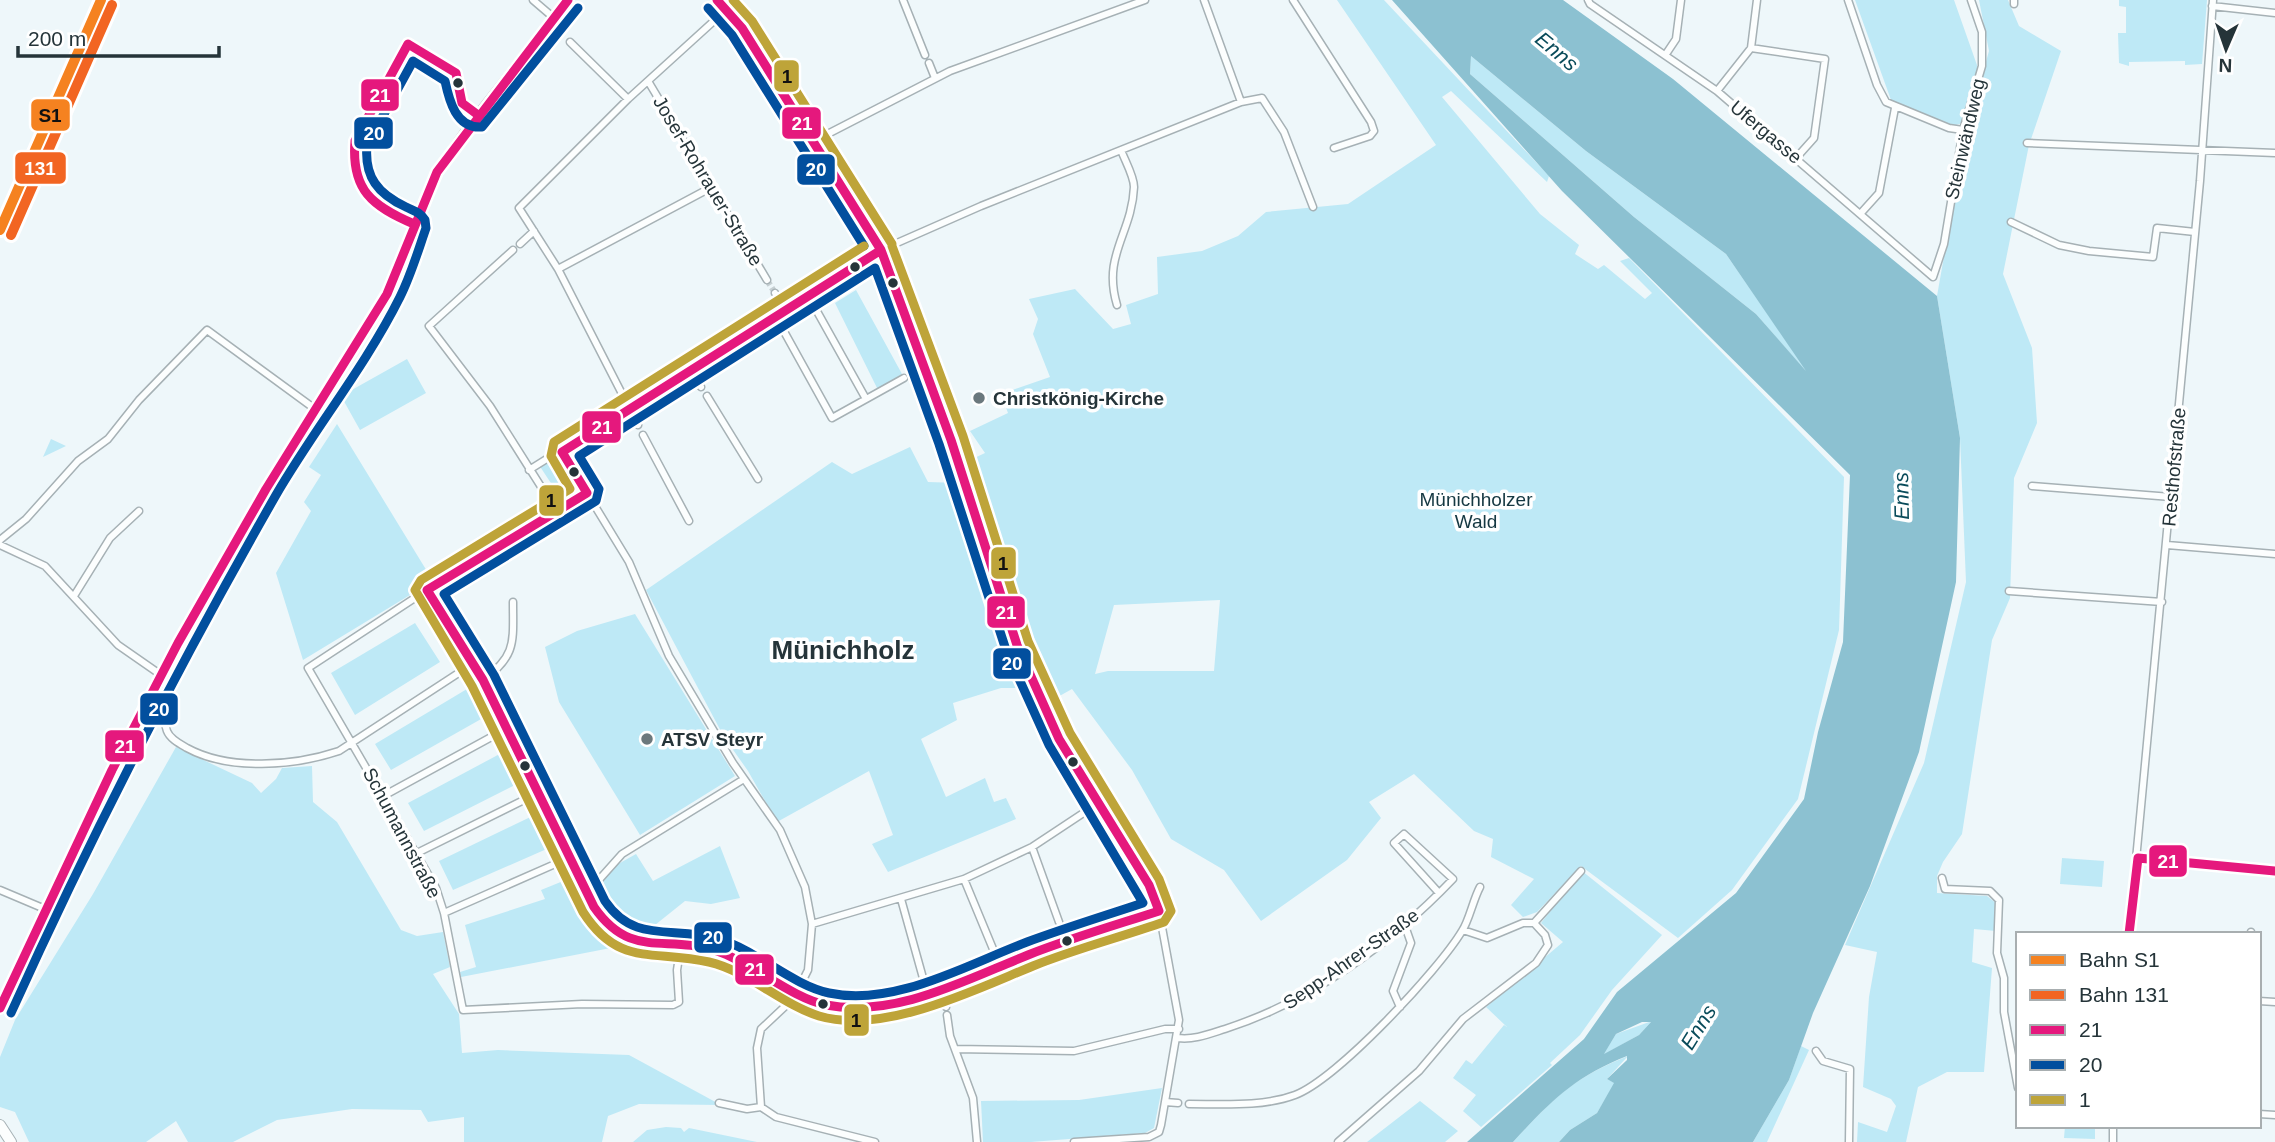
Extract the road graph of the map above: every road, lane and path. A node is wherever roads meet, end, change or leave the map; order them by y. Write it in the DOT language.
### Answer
graph roads {
  1 [pos="533,0"];
  2 [pos="568,0"];
  3 [pos="717,0"];
  4 [pos="737,0"];
  5 [pos="902,0"];
  6 [pos="1145,0"];
  7 [pos="1204,0"];
  8 [pos="1293,0"];
  9 [pos="1681,0"];
  10 [pos="1757,0"];
  11 [pos="1848,0"];
  12 [pos="1971,0"];
  13 [pos="1588,1"];
  14 [pos="2212,3"];
  15 [pos="726,9"];
  16 [pos="2275,13"];
  17 [pos="554,18"];
  18 [pos="570,43"];
  19 [pos="1751,48"];
  20 [pos="1666,54"];
  21 [pos="925,55"];
  22 [pos="929,63"];
  23 [pos="935,78"];
  24 [pos="648,81"];
  25 [pos="1717,91"];
  26 [pos="628,99"];
  27 [pos="1241,102"];
  28 [pos="1895,108"];
  29 [pos="1963,130"];
  30 [pos="814,141"];
  31 [pos="2028,143"];
  32 [pos="1334,148"];
  33 [pos="2203,149"];
  34 [pos="1121,150"];
  35 [pos="2275,153"];
  36 [pos="1797,157"];
  37 [pos="712,187"];
  38 [pos="1312,206"];
  39 [pos="1861,213"];
  40 [pos="2011,222"];
  41 [pos="534,232"];
  42 [pos="2195,232"];
  43 [pos="520,244"];
  44 [pos="513,250"];
  45 [pos="881,250"];
  46 [pos="558,269"];
  47 [pos="1933,277"];
  48 [pos="767,280"];
  49 [pos="775,293"];
  50 [pos="809,297"];
  51 [pos="1117,305"];
  52 [pos="786,311"];
  53 [pos="776,317"];
  54 [pos="925,366"];
  55 [pos="690,371"];
  56 [pos="914,372"];
  57 [pos="904,378"];
  58 [pos="701,387"];
  59 [pos="707,397"];
  60 [pos="866,399"];
  61 [pos="315,409"];
  62 [pos="629,409"];
  63 [pos="638,425"];
  64 [pos="643,435"];
  65 [pos="562,452"];
  66 [pos="529,470"];
  67 [pos="758,479"];
  68 [pos="2032,486"];
  69 [pos="587,494"];
  70 [pos="2171,497"];
  71 [pos="139,511"];
  72 [pos="557,512"];
  73 [pos="689,521"];
  74 [pos="0,542"];
  75 [pos="2167,545"];
  76 [pos="2275,554"];
  77 [pos="427,590"];
  78 [pos="2009,591"];
  79 [pos="74,596"];
  80 [pos="513,602"];
  81 [pos="2162,602"];
  82 [pos="457,674"];
  83 [pos="162,675"];
  84 [pos="482,680"];
  85 [pos="506,729"];
  86 [pos="352,742"];
  87 [pos="744,779"];
  88 [pos="540,792"];
  89 [pos="385,795"];
  90 [pos="1097,804"];
  91 [pos="1032,847"];
  92 [pos="417,853"];
  93 [pos="571,857"];
  94 [pos="2138,858"];
  95 [pos="2275,870"];
  96 [pos="1581,871"];
  97 [pos="1942,878"];
  98 [pos="964,879"];
  99 [pos="1480,887"];
  100 [pos="586,889"];
  101 [pos="0,890"];
  102 [pos="1439,893"];
  103 [pos="901,899"];
  104 [pos="45,909"];
  105 [pos="1159,911"];
  106 [pos="444,913"];
  107 [pos="1059,922"];
  108 [pos="1534,923"];
  109 [pos="811,924"];
  110 [pos="1405,926"];
  111 [pos="1463,930"];
  112 [pos="1063,932"];
  113 [pos="2129,932"];
  114 [pos="1068,941"];
  115 [pos="681,944"];
  116 [pos="993,949"];
  117 [pos="998,959"];
  118 [pos="1001,967"];
  119 [pos="943,992"];
  120 [pos="798,993"];
  121 [pos="929,996"];
  122 [pos="1400,1007"];
  123 [pos="0,1008"];
  124 [pos="1179,1029"];
  125 [pos="1178,1038"];
  126 [pos="955,1049"];
  127 [pos="1816,1051"];
  128 [pos="2016,1077"];
  129 [pos="1166,1102"];
  130 [pos="719,1103"];
  131 [pos="1178,1103"];
  132 [pos="1189,1104"];
  133 [pos="761,1107"];
  134 [pos="0,1125"];
  135 [pos="11,1142"];
  136 [pos="875,1142"];
  137 [pos="977,1142"];
  138 [pos="1074,1142"];
  139 [pos="1338,1142"];
  140 [pos="1849,1142"];
  1 -- 17 [label="street"];
  2 -- 17 [label="main road"];
  3 -- 15 [label="street"];
  4 -- 15 [label="street"];
  5 -- 21 [label="street"];
  6 -- 23 [label="street"];
  7 -- 27 [label="street"];
  8 -- 32 [label="street"];
  9 -- 20 [label="street"];
  10 -- 19 [label="street"];
  11 -- 28 [label="street"];
  12 -- 29 [label="street, Steinwändweg"];
  13 -- 20 [label="street, Ufergasse"];
  14 -- 16 [label="street"];
  14 -- 33 [label="street, Resthofstraße"];
  15 -- 24 [label="street"];
  15 -- 30 [label="street"];
  17 -- 61 [label="main road"];
  18 -- 26 [label="street"];
  19 -- 25 [label="street"];
  19 -- 36 [label="street"];
  20 -- 25 [label="street, Ufergasse"];
  22 -- 23 [label="street"];
  23 -- 30 [label="street"];
  24 -- 26 [label="street"];
  24 -- 37 [label="street, Josef-Rohrauer-Straße"];
  25 -- 36 [label="street, Ufergasse"];
  26 -- 41 [label="street"];
  27 -- 34 [label="street"];
  27 -- 38 [label="street"];
  28 -- 29 [label="street"];
  28 -- 39 [label="street"];
  29 -- 47 [label="street, Steinwändweg"];
  30 -- 45 [label="street"];
  31 -- 33 [label="street"];
  33 -- 35 [label="street"];
  33 -- 42 [label="street, Resthofstraße"];
  34 -- 45 [label="street"];
  34 -- 51 [label="street"];
  36 -- 39 [label="street, Ufergasse"];
  37 -- 46 [label="street"];
  37 -- 48 [label="street, Josef-Rohrauer-Straße"];
  39 -- 47 [label="street, Ufergasse"];
  40 -- 42 [label="street"];
  41 -- 43 [label="street"];
  41 -- 46 [label="street"];
  42 -- 70 [label="street, Resthofstraße"];
  44 -- 66 [label="street"];
  45 -- 50 [label="street"];
  45 -- 54 [label="street"];
  46 -- 62 [label="street"];
  49 -- 52 [label="street"];
  50 -- 52 [label="street"];
  50 -- 60 [label="street"];
  52 -- 53 [label="street"];
  53 -- 55 [label="street"];
  53 -- 60 [label="street"];
  54 -- 56 [label="street"];
  54 -- 90 [label="street"];
  55 -- 58 [label="street"];
  55 -- 62 [label="street"];
  57 -- 60 [label="street"];
  59 -- 67 [label="street"];
  61 -- 74 [label="street"];
  61 -- 83 [label="main road"];
  62 -- 63 [label="street"];
  62 -- 65 [label="street"];
  64 -- 73 [label="street"];
  65 -- 66 [label="street"];
  65 -- 69 [label="street"];
  66 -- 72 [label="street"];
  68 -- 70 [label="street"];
  69 -- 72 [label="street"];
  69 -- 87 [label="street"];
  70 -- 75 [label="street, Resthofstraße"];
  71 -- 79 [label="street"];
  72 -- 77 [label="street"];
  74 -- 79 [label="street"];
  75 -- 76 [label="street"];
  75 -- 81 [label="street, Resthofstraße"];
  77 -- 84 [label="street"];
  77 -- 86 [label="street, Schumannstraße"];
  78 -- 81 [label="street"];
  79 -- 83 [label="street"];
  80 -- 84 [label="street"];
  81 -- 94 [label="street, Resthofstraße"];
  82 -- 86 [label="street"];
  83 -- 86 [label="street"];
  83 -- 104 [label="main road"];
  84 -- 85 [label="street"];
  85 -- 88 [label="street"];
  85 -- 89 [label="street"];
  86 -- 89 [label="street, Schumannstraße"];
  87 -- 100 [label="street"];
  87 -- 109 [label="street"];
  88 -- 92 [label="street"];
  88 -- 93 [label="street"];
  89 -- 92 [label="street, Schumannstraße"];
  90 -- 91 [label="street"];
  90 -- 105 [label="street"];
  91 -- 98 [label="street"];
  91 -- 107 [label="street"];
  92 -- 106 [label="street, Schumannstraße"];
  93 -- 100 [label="street"];
  93 -- 106 [label="street"];
  94 -- 95 [label="street"];
  94 -- 113 [label="street, Resthofstraße"];
  96 -- 108 [label="street"];
  97 -- 128 [label="street"];
  98 -- 103 [label="street"];
  98 -- 116 [label="street"];
  99 -- 111 [label="street"];
  100 -- 115 [label="street"];
  101 -- 104 [label="street"];
  102 -- 102 [label="street, Sepp-Ahrer-Straße"];
  102 -- 110 [label="street, Sepp-Ahrer-Straße"];
  103 -- 109 [label="street"];
  103 -- 121 [label="street"];
  104 -- 123 [label="main road"];
  105 -- 114 [label="street"];
  105 -- 124 [label="street"];
  106 -- 115 [label="street, Schumannstraße"];
  108 -- 111 [label="street"];
  108 -- 139 [label="street"];
  109 -- 120 [label="street"];
  110 -- 122 [label="street"];
  110 -- 125 [label="street, Sepp-Ahrer-Straße"];
  111 -- 122 [label="street"];
  112 -- 114 [label="street"];
  114 -- 118 [label="street"];
  115 -- 120 [label="street"];
  117 -- 118 [label="street"];
  118 -- 119 [label="street"];
  119 -- 121 [label="street"];
  119 -- 126 [label="street"];
  120 -- 121 [label="street"];
  120 -- 133 [label="street"];
  122 -- 132 [label="street"];
  124 -- 125 [label="street"];
  124 -- 126 [label="street"];
  125 -- 129 [label="street"];
  126 -- 137 [label="street"];
  127 -- 140 [label="street"];
  129 -- 131 [label="street"];
  129 -- 138 [label="street"];
  130 -- 133 [label="street"];
  133 -- 136 [label="street"];
  134 -- 135 [label="main road"];
}
